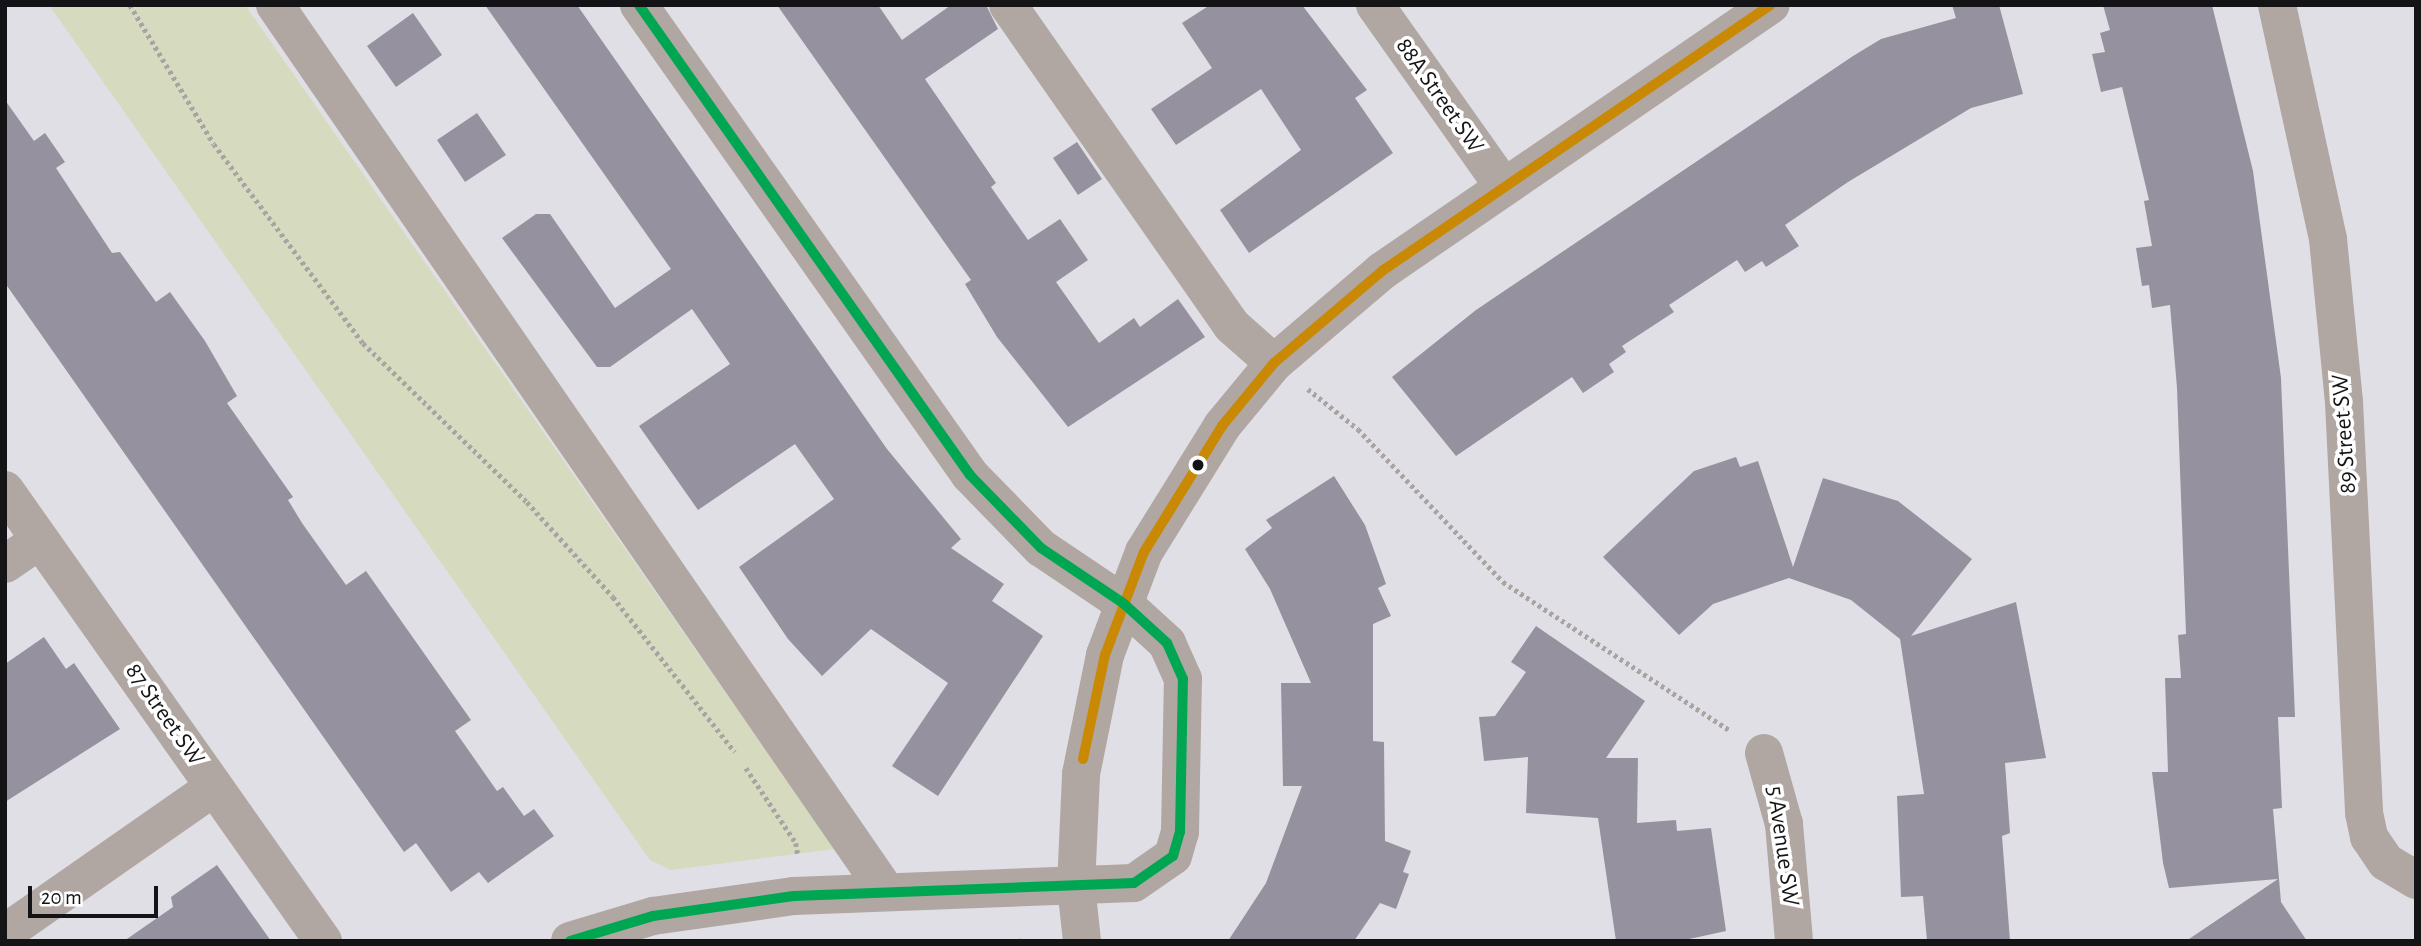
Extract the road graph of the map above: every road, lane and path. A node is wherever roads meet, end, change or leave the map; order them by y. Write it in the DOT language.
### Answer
graph roads {
  1 [pos="131,5"];
  2 [pos="275,5"];
  3 [pos="639,5"];
  4 [pos="1008,5"];
  5 [pos="1375,5"];
  6 [pos="2277,5"];
  7 [pos="1755,10"];
  8 [pos="1503,186"];
  9 [pos="1274,363"];
  10 [pos="5,490"];
  11 [pos="40,540"];
  12 [pos="5,564"];
  13 [pos="1123,603"];
  14 [pos="1764,753"];
  15 [pos="215,787"];
  16 [pos="798,854"];
  17 [pos="2401,871"];
  18 [pos="1076,886"];
  19 [pos="885,890"];
  20 [pos="5,933"];
  21 [pos="323,941"];
  22 [pos="570,941"];
  23 [pos="1082,941"];
  24 [pos="1794,941"];
  1 -- 16 [label="path"];
  2 -- 19 [label="street"];
  3 -- 13 [label="street"];
  4 -- 9 [label="street"];
  5 -- 8 [label="street, 88A Street SW"];
  6 -- 17 [label="street, 89 Street SW"];
  7 -- 8 [label="street"];
  8 -- 9 [label="street"];
  9 -- 13 [label="street"];
  9 -- 14 [label="path"];
  10 -- 11 [label="street, 87 Street SW"];
  11 -- 12 [label="street"];
  11 -- 15 [label="street, 87 Street SW"];
  13 -- 18 [label="street"];
  13 -- 18 [label="street"];
  14 -- 24 [label="street, 5 Avenue SW"];
  15 -- 20 [label="street"];
  15 -- 21 [label="street, 87 Street SW"];
  18 -- 19 [label="street"];
  18 -- 23 [label="street"];
  19 -- 22 [label="street"];
}
